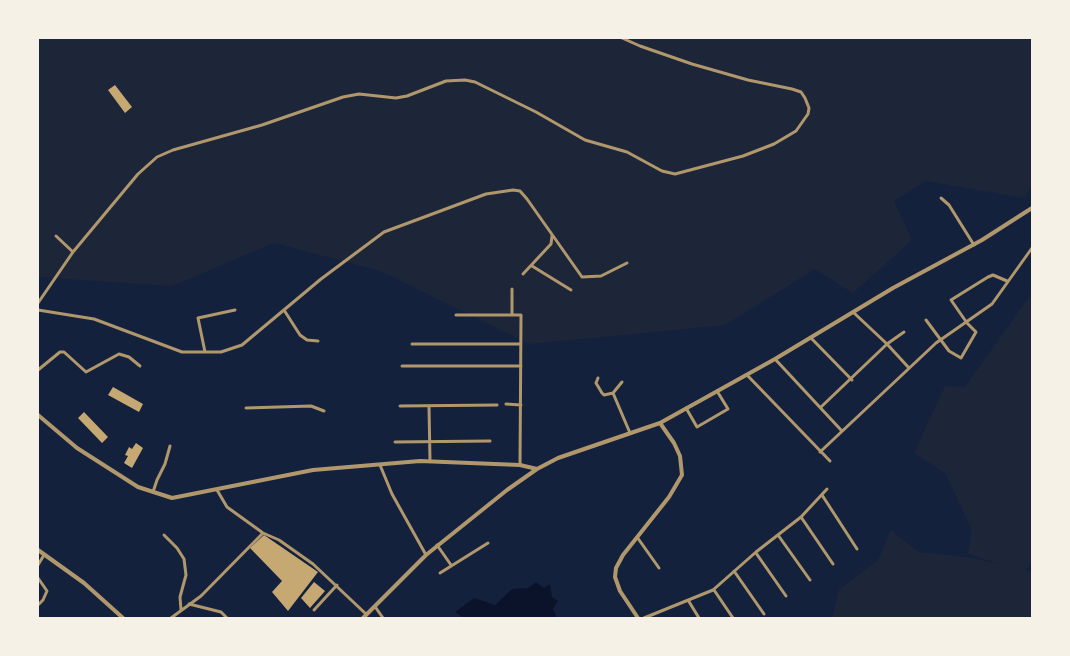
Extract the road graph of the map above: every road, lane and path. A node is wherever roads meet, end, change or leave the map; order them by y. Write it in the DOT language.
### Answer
graph roads {
  1 [pos="622,38"];
  2 [pos="941,198"];
  3 [pos="1032,208"];
  4 [pos="552,234"];
  5 [pos="56,236"];
  6 [pos="974,245"];
  7 [pos="1032,248"];
  8 [pos="73,252"];
  9 [pos="627,263"];
  10 [pos="532,266"];
  11 [pos="523,274"];
  12 [pos="1008,281"];
  13 [pos="512,289"];
  14 [pos="572,290"];
  15 [pos="38,303"];
  16 [pos="38,310"];
  17 [pos="235,310"];
  18 [pos="284,310"];
  19 [pos="853,312"];
  20 [pos="456,315"];
  21 [pos="512,315"];
  22 [pos="926,320"];
  23 [pos="967,323"];
  24 [pos="904,332"];
  25 [pos="811,338"];
  26 [pos="318,340"];
  27 [pos="940,341"];
  28 [pos="412,344"];
  29 [pos="521,344"];
  30 [pos="887,344"];
  31 [pos="205,352"];
  32 [pos="775,359"];
  33 [pos="140,366"];
  34 [pos="402,366"];
  35 [pos="521,366"];
  36 [pos="909,368"];
  37 [pos="38,370"];
  38 [pos="747,375"];
  39 [pos="598,378"];
  40 [pos="852,380"];
  41 [pos="622,382"];
  42 [pos="717,391"];
  43 [pos="613,393"];
  44 [pos="506,404"];
  45 [pos="497,405"];
  46 [pos="521,405"];
  47 [pos="400,406"];
  48 [pos="429,406"];
  49 [pos="821,407"];
  50 [pos="246,408"];
  51 [pos="686,408"];
  52 [pos="324,411"];
  53 [pos="38,415"];
  54 [pos="660,423"];
  55 [pos="841,430"];
  56 [pos="630,433"];
  57 [pos="490,441"];
  58 [pos="395,442"];
  59 [pos="429,442"];
  60 [pos="170,446"];
  61 [pos="820,452"];
  62 [pos="430,461"];
  63 [pos="830,461"];
  64 [pos="380,465"];
  65 [pos="520,465"];
  66 [pos="537,469"];
  67 [pos="826,489"];
  68 [pos="217,490"];
  69 [pos="153,492"];
  70 [pos="821,495"];
  71 [pos="801,516"];
  72 [pos="263,533"];
  73 [pos="164,535"];
  74 [pos="778,535"];
  75 [pos="637,537"];
  76 [pos="488,543"];
  77 [pos="438,545"];
  78 [pos="857,549"];
  79 [pos="38,550"];
  80 [pos="756,552"];
  81 [pos="44,555"];
  82 [pos="426,555"];
  83 [pos="833,564"];
  84 [pos="38,565"];
  85 [pos="451,565"];
  86 [pos="659,567"];
  87 [pos="734,571"];
  88 [pos="440,573"];
  89 [pos="38,578"];
  90 [pos="810,580"];
  91 [pos="337,585"];
  92 [pos="713,590"];
  93 [pos="786,596"];
  94 [pos="688,600"];
  95 [pos="189,604"];
  96 [pos="38,605"];
  97 [pos="376,608"];
  98 [pos="181,610"];
  99 [pos="314,610"];
  100 [pos="659,612"];
  101 [pos="764,614"];
  102 [pos="365,617"];
  103 [pos="123,618"];
  104 [pos="171,618"];
  105 [pos="227,618"];
  106 [pos="383,618"];
  107 [pos="638,618"];
  108 [pos="644,618"];
  109 [pos="663,618"];
  110 [pos="699,618"];
  111 [pos="733,618"];
  1 -- 8 [label="street"];
  2 -- 6 [label="street"];
  3 -- 6 [label="street"];
  4 -- 9 [label="street"];
  4 -- 10 [label="street"];
  4 -- 18 [label="street"];
  5 -- 8 [label="street"];
  6 -- 19 [label="street"];
  7 -- 12 [label="street"];
  8 -- 15 [label="street"];
  10 -- 11 [label="street"];
  10 -- 14 [label="street"];
  12 -- 23 [label="street"];
  12 -- 23 [label="street"];
  13 -- 21 [label="street"];
  16 -- 31 [label="street"];
  17 -- 31 [label="street"];
  18 -- 26 [label="street"];
  18 -- 31 [label="street"];
  19 -- 25 [label="street"];
  19 -- 30 [label="street"];
  20 -- 21 [label="street"];
  21 -- 29 [label="street"];
  22 -- 27 [label="street"];
  23 -- 27 [label="street"];
  23 -- 27 [label="street"];
  24 -- 30 [label="street"];
  25 -- 32 [label="street"];
  25 -- 40 [label="street"];
  27 -- 36 [label="street"];
  28 -- 29 [label="street"];
  29 -- 35 [label="street"];
  30 -- 36 [label="street"];
  30 -- 40 [label="street"];
  32 -- 38 [label="street"];
  32 -- 49 [label="street"];
  33 -- 37 [label="street"];
  34 -- 35 [label="street"];
  35 -- 46 [label="street"];
  36 -- 55 [label="street"];
  38 -- 42 [label="street"];
  38 -- 61 [label="street"];
  39 -- 43 [label="street"];
  40 -- 49 [label="street"];
  41 -- 43 [label="street"];
  42 -- 51 [label="street"];
  42 -- 51 [label="street"];
  43 -- 56 [label="street"];
  44 -- 46 [label="street"];
  45 -- 48 [label="street"];
  46 -- 65 [label="street"];
  47 -- 48 [label="street"];
  48 -- 59 [label="street"];
  49 -- 55 [label="street"];
  50 -- 52 [label="street"];
  51 -- 54 [label="street"];
  53 -- 69 [label="street"];
  54 -- 56 [label="street"];
  54 -- 75 [label="street"];
  55 -- 61 [label="street"];
  56 -- 66 [label="street"];
  57 -- 59 [label="street"];
  58 -- 59 [label="street"];
  59 -- 62 [label="street"];
  60 -- 69 [label="street"];
  61 -- 63 [label="street"];
  62 -- 64 [label="street"];
  62 -- 65 [label="street"];
  64 -- 68 [label="street"];
  64 -- 82 [label="street"];
  65 -- 66 [label="street"];
  66 -- 77 [label="street"];
  67 -- 70 [label="street"];
  68 -- 69 [label="street"];
  68 -- 72 [label="street"];
  70 -- 71 [label="street"];
  70 -- 78 [label="street"];
  71 -- 74 [label="street"];
  71 -- 83 [label="street"];
  72 -- 91 [label="street"];
  72 -- 95 [label="street"];
  73 -- 98 [label="street"];
  74 -- 80 [label="street"];
  74 -- 90 [label="street"];
  75 -- 86 [label="street"];
  75 -- 107 [label="street"];
  76 -- 85 [label="street"];
  77 -- 82 [label="street"];
  77 -- 85 [label="street"];
  79 -- 81 [label="street"];
  80 -- 87 [label="street"];
  80 -- 93 [label="street"];
  81 -- 84 [label="street"];
  81 -- 103 [label="street"];
  82 -- 97 [label="street"];
  85 -- 88 [label="street"];
  87 -- 92 [label="street"];
  87 -- 101 [label="street"];
  89 -- 96 [label="street"];
  91 -- 99 [label="street"];
  91 -- 102 [label="street"];
  92 -- 94 [label="street"];
  92 -- 111 [label="street"];
  94 -- 100 [label="street"];
  94 -- 110 [label="street"];
  95 -- 98 [label="street"];
  95 -- 105 [label="street"];
  97 -- 102 [label="street"];
  97 -- 106 [label="street"];
  98 -- 104 [label="street"];
  100 -- 108 [label="street"];
  100 -- 109 [label="street"];
}
